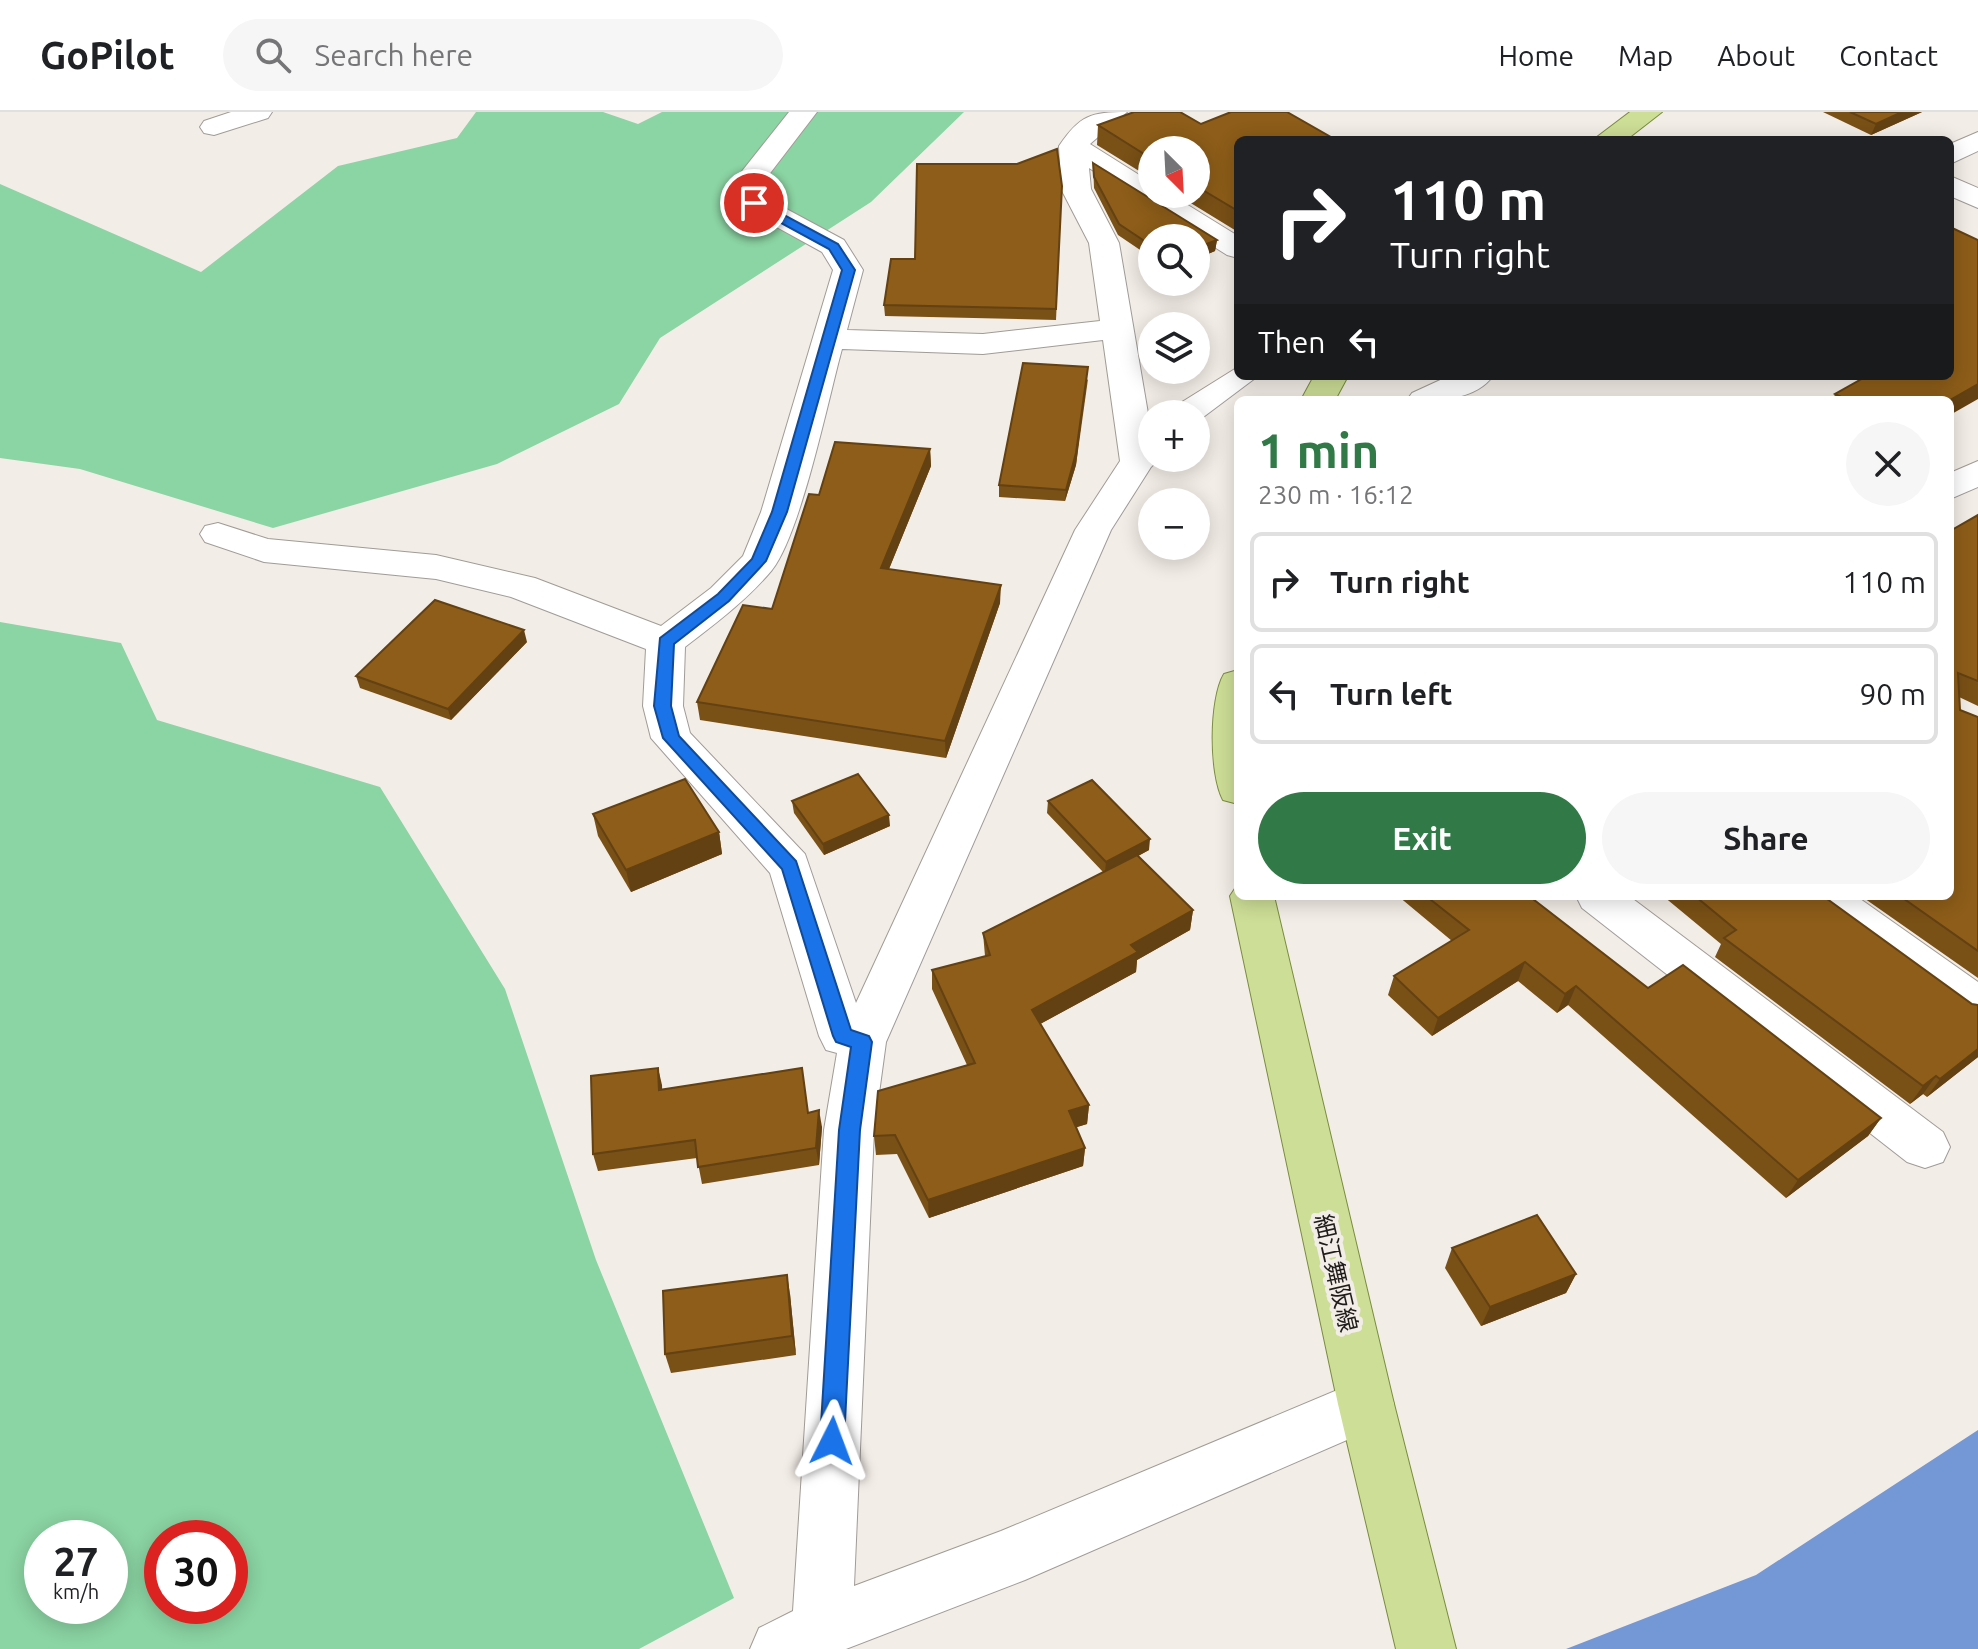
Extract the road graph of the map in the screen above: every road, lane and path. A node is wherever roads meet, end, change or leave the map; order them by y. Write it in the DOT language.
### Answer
graph roads {
  1 [pos="258,112"];
  2 [pos="803,112"];
  3 [pos="1113,112"];
  4 [pos="1648,112"];
  5 [pos="214,127"];
  6 [pos="1613,136"];
  7 [pos="1978,140"];
  8 [pos="1073,146"];
  9 [pos="1954,153"];
  10 [pos="1954,187"];
  11 [pos="1978,199"];
  12 [pos="1234,247"];
  13 [pos="1116,329"];
  14 [pos="831,339"];
  15 [pos="1235,380"];
  16 [pos="1467,380"];
  17 [pos="1433,396"];
  18 [pos="1206,400"];
  19 [pos="1138,427"];
  20 [pos="1138,463"];
  21 [pos="1978,472"];
  22 [pos="1954,486"];
  23 [pos="1954,498"];
  24 [pos="1978,511"];
  25 [pos="218,534"];
  26 [pos="666,642"];
  27 [pos="1234,724"];
  28 [pos="1234,745"];
  29 [pos="1253,900"];
  30 [pos="1603,900"];
  31 [pos="1829,900"];
  32 [pos="1978,1007"];
  33 [pos="862,1042"];
  34 [pos="1925,1147"];
  35 [pos="1366,1404"];
  36 [pos="801,1639"];
  37 [pos="1426,1649"];
  1 -- 5 [label="street"];
  2 -- 14 [label="street"];
  3 -- 8 [label="street"];
  4 -- 6 [label="main road"];
  7 -- 9 [label="street"];
  8 -- 12 [label="street"];
  8 -- 13 [label="street"];
  10 -- 11 [label="street"];
  13 -- 14 [label="street"];
  13 -- 19 [label="street"];
  14 -- 26 [label="street"];
  15 -- 18 [label="street"];
  16 -- 17 [label="street"];
  20 -- 33 [label="street"];
  21 -- 22 [label="street"];
  23 -- 24 [label="street"];
  25 -- 26 [label="street"];
  26 -- 33 [label="street"];
  27 -- 28 [label="main road"];
  29 -- 35 [label="main road, 細江舞阪線"];
  30 -- 34 [label="street"];
  31 -- 32 [label="street"];
  33 -- 36 [label="street"];
  35 -- 36 [label="street"];
  35 -- 37 [label="main road, 細江舞阪線"];
}
